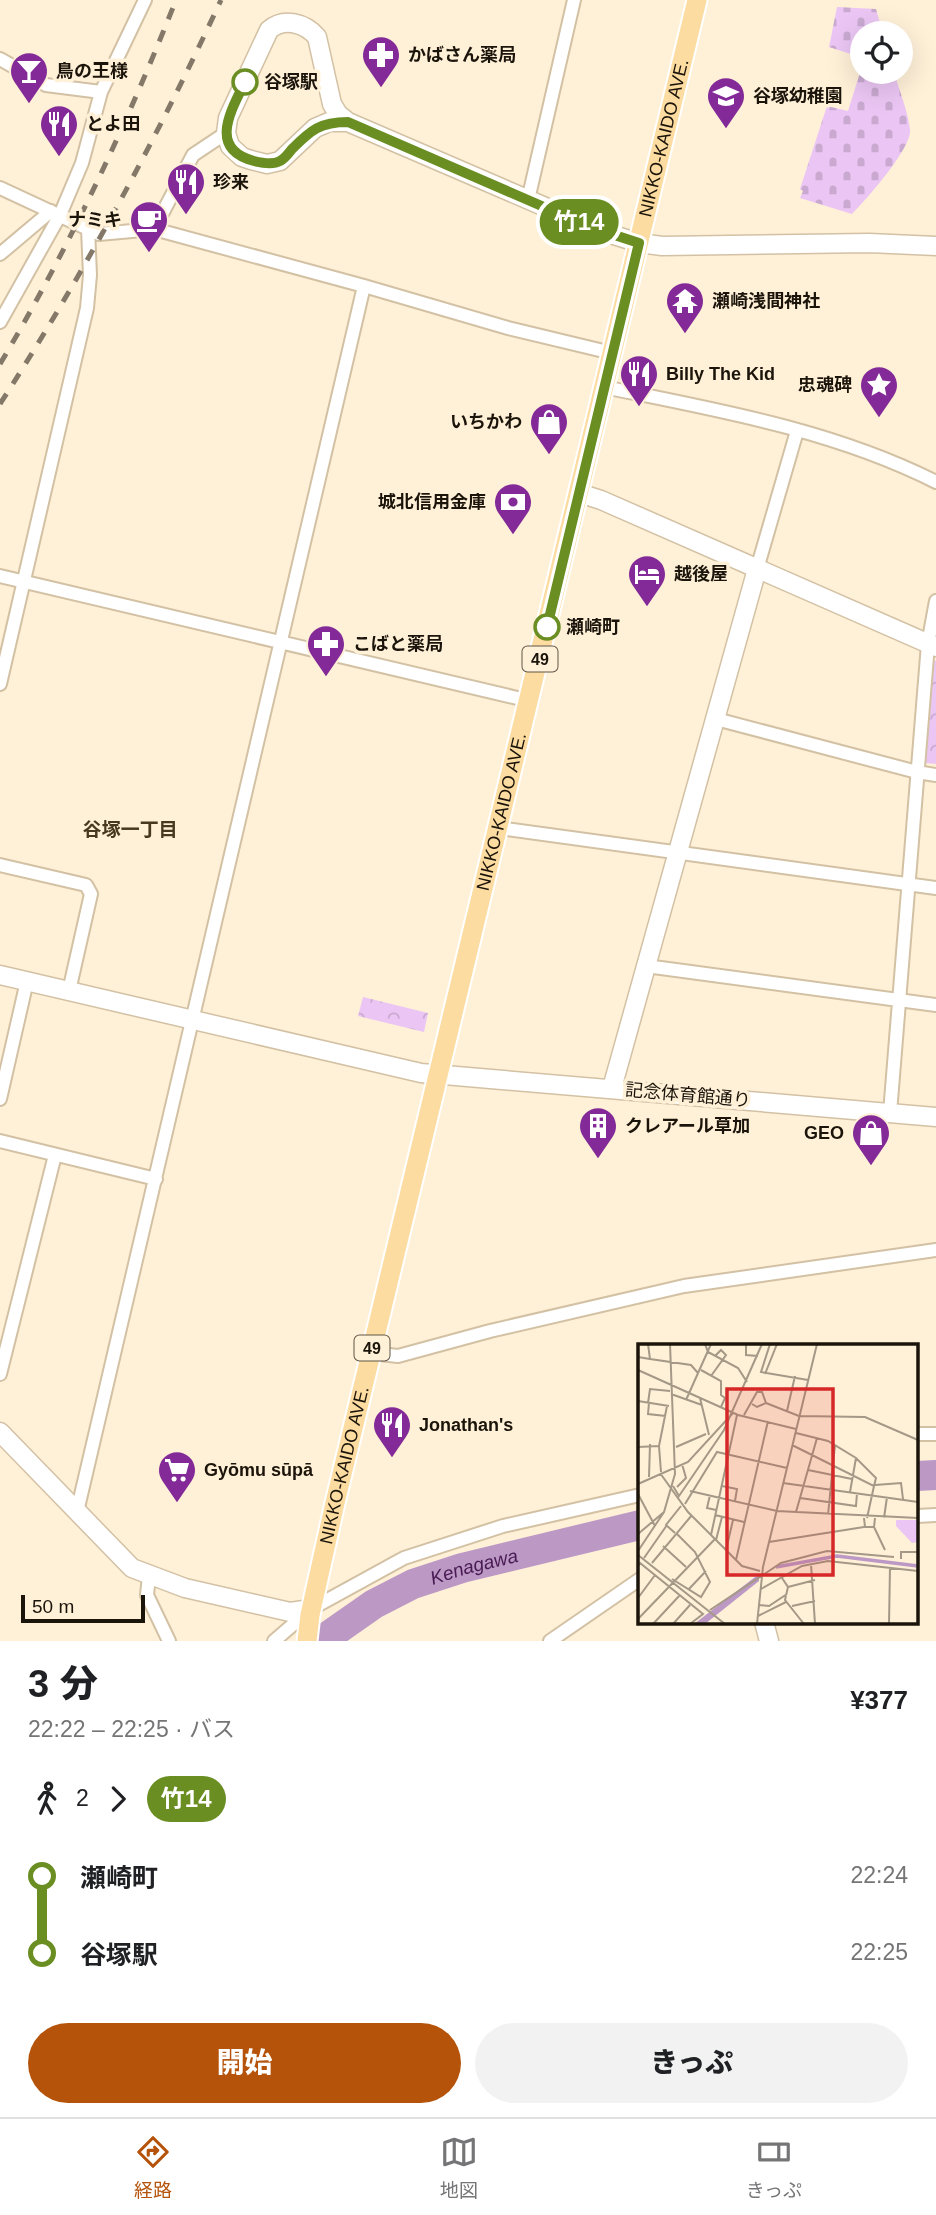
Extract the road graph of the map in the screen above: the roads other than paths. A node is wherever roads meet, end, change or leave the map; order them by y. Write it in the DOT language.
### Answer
graph roads {
  1 [pos="145,0"];
  2 [pos="574,0"];
  3 [pos="697,0"];
  4 [pos="0,59"];
  5 [pos="101,92"];
  6 [pos="348,122"];
  7 [pos="226,133"];
  8 [pos="0,188"];
  9 [pos="528,200"];
  10 [pos="56,213"];
  11 [pos="88,229"];
  12 [pos="154,229"];
  13 [pos="639,243"];
  14 [pos="936,246"];
  15 [pos="0,254"];
  16 [pos="364,286"];
  17 [pos="0,321"];
  18 [pos="612,353"];
  19 [pos="604,387"];
  20 [pos="797,431"];
  21 [pos="936,482"];
  22 [pos="579,494"];
  23 [pos="757,569"];
  24 [pos="0,576"];
  25 [pos="24,581"];
  26 [pos="936,601"];
  27 [pos="281,642"];
  28 [pos="932,645"];
  29 [pos="0,684"];
  30 [pos="530,701"];
  31 [pos="716,719"];
  32 [pos="917,772"];
  33 [pos="936,775"];
  34 [pos="499,828"];
  35 [pos="679,852"];
  36 [pos="0,865"];
  37 [pos="909,885"];
  38 [pos="936,888"];
  39 [pos="646,966"];
  40 [pos="0,975"];
  41 [pos="27,981"];
  42 [pos="69,991"];
  43 [pos="899,1000"];
  44 [pos="936,1005"];
  45 [pos="193,1020"];
  46 [pos="439,1075"];
  47 [pos="612,1088"];
  48 [pos="0,1099"];
  49 [pos="890,1113"];
  50 [pos="936,1117"];
  51 [pos="0,1141"];
  52 [pos="55,1155"];
  53 [pos="156,1179"];
  54 [pos="936,1250"];
  55 [pos="371,1353"];
  56 [pos="0,1374"];
  57 [pos="0,1432"];
  58 [pos="918,1434"];
  59 [pos="936,1434"];
  60 [pos="638,1495"];
  61 [pos="77,1512"];
  62 [pos="936,1515"];
  63 [pos="918,1516"];
  64 [pos="149,1576"];
  65 [pos="638,1580"];
  66 [pos="309,1624"];
  67 [pos="765,1624"];
  68 [pos="169,1641"];
  69 [pos="274,1641"];
  70 [pos="550,1641"];
  71 [pos="769,1641"];
  1 -- 5 [label="street"];
  2 -- 9 [label="street"];
  3 -- 13 [label="main road, NIKKO-KAIDO AVE. / 49"];
  4 -- 5 [label="street"];
  5 -- 10 [label="street"];
  6 -- 7 [label="street"];
  6 -- 7 [label="street"];
  6 -- 9 [label="street"];
  7 -- 12 [label="street"];
  8 -- 10 [label="street"];
  9 -- 13 [label="street"];
  10 -- 11 [label="street"];
  10 -- 15 [label="street"];
  10 -- 17 [label="street"];
  11 -- 12 [label="street"];
  11 -- 25 [label="street"];
  12 -- 16 [label="street"];
  13 -- 14 [label="street"];
  13 -- 18 [label="main road, NIKKO-KAIDO AVE. / 49"];
  16 -- 18 [label="street"];
  16 -- 27 [label="street"];
  18 -- 19 [label="main road, NIKKO-KAIDO AVE. / 49"];
  19 -- 20 [label="street"];
  19 -- 22 [label="main road, NIKKO-KAIDO AVE. / 49"];
  20 -- 21 [label="street"];
  20 -- 23 [label="street"];
  22 -- 23 [label="street"];
  22 -- 30 [label="main road, NIKKO-KAIDO AVE. / 49"];
  23 -- 28 [label="street"];
  23 -- 31 [label="street"];
  24 -- 25 [label="street"];
  25 -- 27 [label="street"];
  25 -- 29 [label="street"];
  26 -- 28 [label="street"];
  27 -- 30 [label="street"];
  27 -- 45 [label="street"];
  28 -- 32 [label="street"];
  30 -- 34 [label="main road, NIKKO-KAIDO AVE. / 49"];
  31 -- 32 [label="street"];
  31 -- 35 [label="street"];
  32 -- 33 [label="street"];
  32 -- 37 [label="street"];
  34 -- 35 [label="street"];
  34 -- 46 [label="main road, NIKKO-KAIDO AVE. / 49"];
  35 -- 37 [label="street"];
  35 -- 39 [label="street"];
  36 -- 42 [label="street"];
  37 -- 38 [label="street"];
  37 -- 43 [label="street"];
  39 -- 43 [label="street"];
  39 -- 47 [label="street"];
  40 -- 41 [label="street, 記念体育館通り"];
  41 -- 42 [label="street, 記念体育館通り"];
  41 -- 48 [label="street"];
  42 -- 45 [label="street, 記念体育館通り"];
  43 -- 44 [label="street"];
  43 -- 49 [label="street"];
  45 -- 46 [label="street, 記念体育館通り"];
  45 -- 53 [label="street"];
  46 -- 47 [label="street, 記念体育館通り"];
  46 -- 55 [label="main road, NIKKO-KAIDO AVE. / 49"];
  47 -- 49 [label="street, 記念体育館通り"];
  49 -- 50 [label="street, 記念体育館通り"];
  51 -- 52 [label="street"];
  52 -- 53 [label="street"];
  52 -- 56 [label="street"];
  53 -- 61 [label="street"];
  54 -- 55 [label="street"];
  55 -- 66 [label="main road, NIKKO-KAIDO AVE. / 49"];
  57 -- 61 [label="street"];
  58 -- 59 [label="street"];
  60 -- 66 [label="street"];
  61 -- 64 [label="street"];
  62 -- 63 [label="street"];
  64 -- 66 [label="street"];
  64 -- 68 [label="street"];
  65 -- 70 [label="street"];
  66 -- 69 [label="street"];
  67 -- 71 [label="street"];
}
